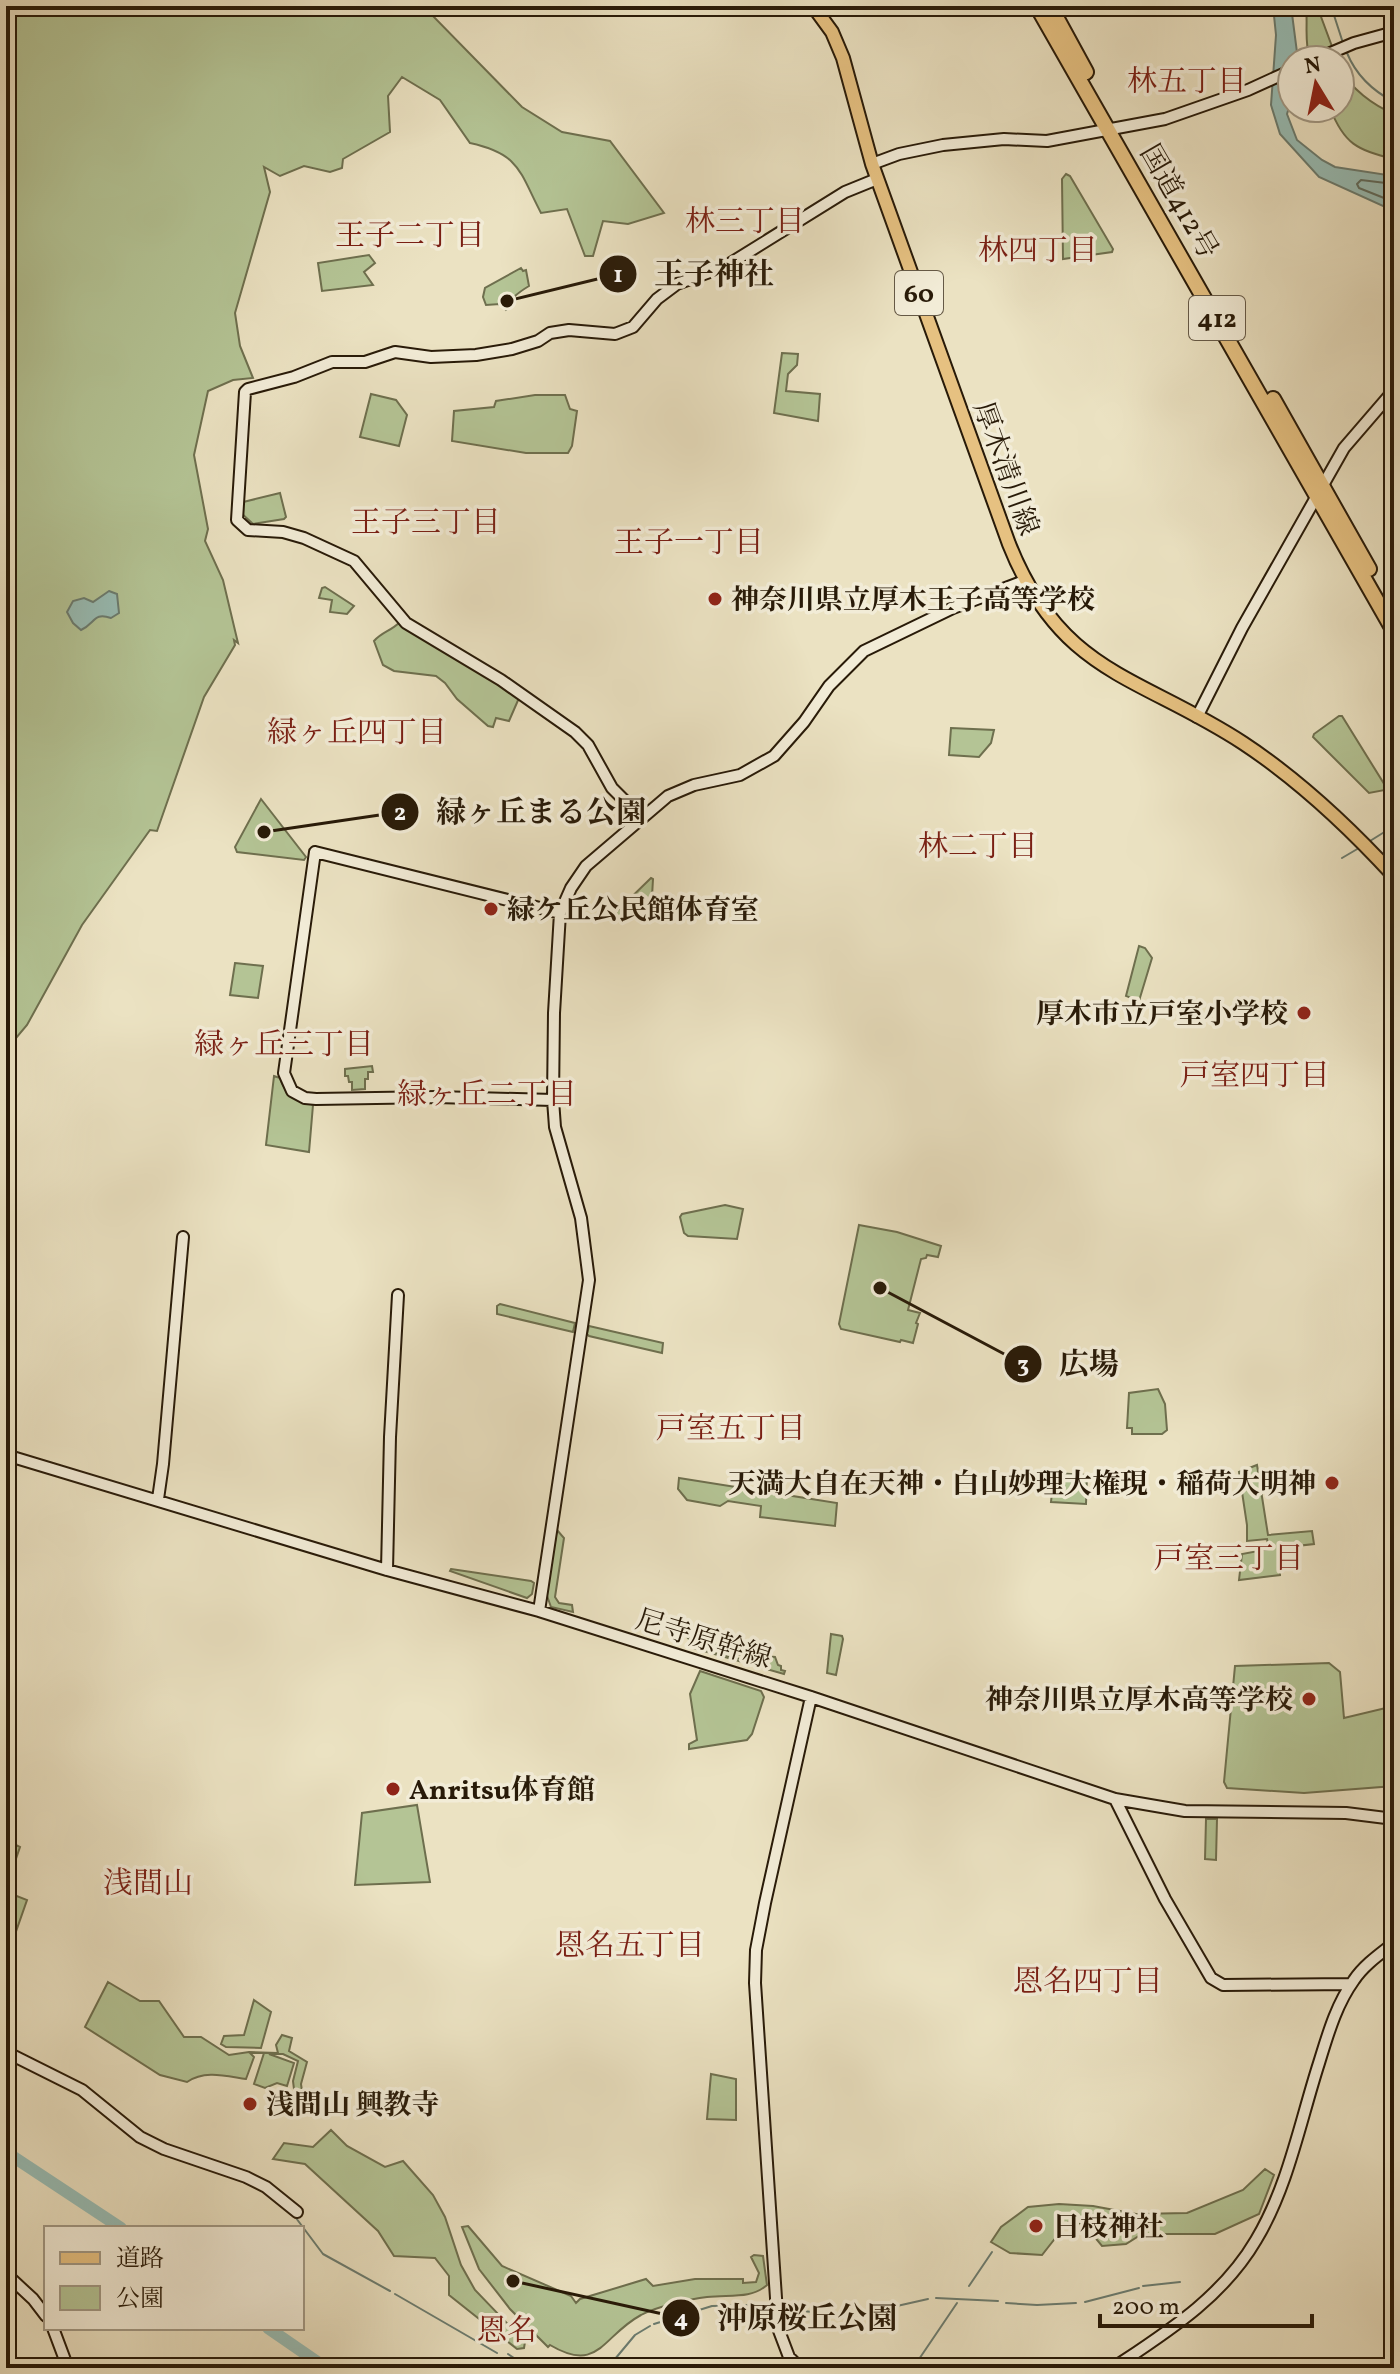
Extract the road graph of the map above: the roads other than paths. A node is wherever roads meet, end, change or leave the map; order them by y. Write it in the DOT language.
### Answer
graph roads {
  1 [pos="813,6"];
  2 [pos="1037,6"];
  3 [pos="1050,6"];
  4 [pos="1394,32"];
  5 [pos="1354,44"];
  6 [pos="1276,77"];
  7 [pos="1113,128"];
  8 [pos="872,164"];
  9 [pos="877,179"];
  10 [pos="1394,390"];
  11 [pos="1319,490"];
  12 [pos="1024,581"];
  13 [pos="1394,614"];
  14 [pos="1394,631"];
  15 [pos="1197,717"];
  16 [pos="641,817"];
  17 [pos="1394,876"];
  18 [pos="560,913"];
  19 [pos="553,1100"];
  20 [pos="183,1237"];
  21 [pos="398,1295"];
  22 [pos="6,1455"];
  23 [pos="158,1499"];
  24 [pos="387,1570"];
  25 [pos="539,1611"];
  26 [pos="811,1697"];
  27 [pos="1115,1799"];
  28 [pos="1394,1819"];
  29 [pos="1394,1943"];
  30 [pos="1351,1984"];
  31 [pos="6,2052"];
  32 [pos="297,2212"];
  33 [pos="6,2274"];
  34 [pos="44,2313"];
  35 [pos="54,2330"];
  36 [pos="68,2368"];
  37 [pos="800,2368"];
  38 [pos="1113,2368"];
  1 -- 8 [label="main road, 厚木清川線 / 60"];
  2 -- 7 [label="highway, 国道412号 / 412"];
  3 -- 7 [label="highway, 国道412号 / 412"];
  4 -- 5 [label="street"];
  6 -- 7 [label="street"];
  7 -- 8 [label="street"];
  7 -- 11 [label="highway, 国道412号 / 412"];
  8 -- 9 [label="main road, 厚木清川線 / 60"];
  9 -- 12 [label="main road, 厚木清川線 / 60"];
  9 -- 16 [label="street"];
  10 -- 11 [label="street"];
  11 -- 13 [label="highway, 国道412号 / 412"];
  11 -- 14 [label="highway, 国道412号 / 412"];
  11 -- 15 [label="street"];
  12 -- 15 [label="main road, 厚木清川線 / 60"];
  12 -- 16 [label="street"];
  15 -- 17 [label="main road, 厚木清川線 / 60"];
  16 -- 18 [label="street"];
  18 -- 19 [label="street"];
  18 -- 19 [label="street"];
  19 -- 25 [label="street"];
  20 -- 23 [label="street"];
  21 -- 24 [label="street"];
  22 -- 23 [label="street, 尼寺原幹線"];
  23 -- 24 [label="street, 尼寺原幹線"];
  24 -- 25 [label="street, 尼寺原幹線"];
  25 -- 26 [label="street, 尼寺原幹線"];
  26 -- 27 [label="street, 尼寺原幹線"];
  26 -- 37 [label="street"];
  27 -- 28 [label="street, 尼寺原幹線"];
  27 -- 30 [label="street"];
  29 -- 30 [label="street"];
  30 -- 38 [label="street"];
  31 -- 32 [label="street"];
  33 -- 34 [label="street"];
  35 -- 36 [label="street"];
}
